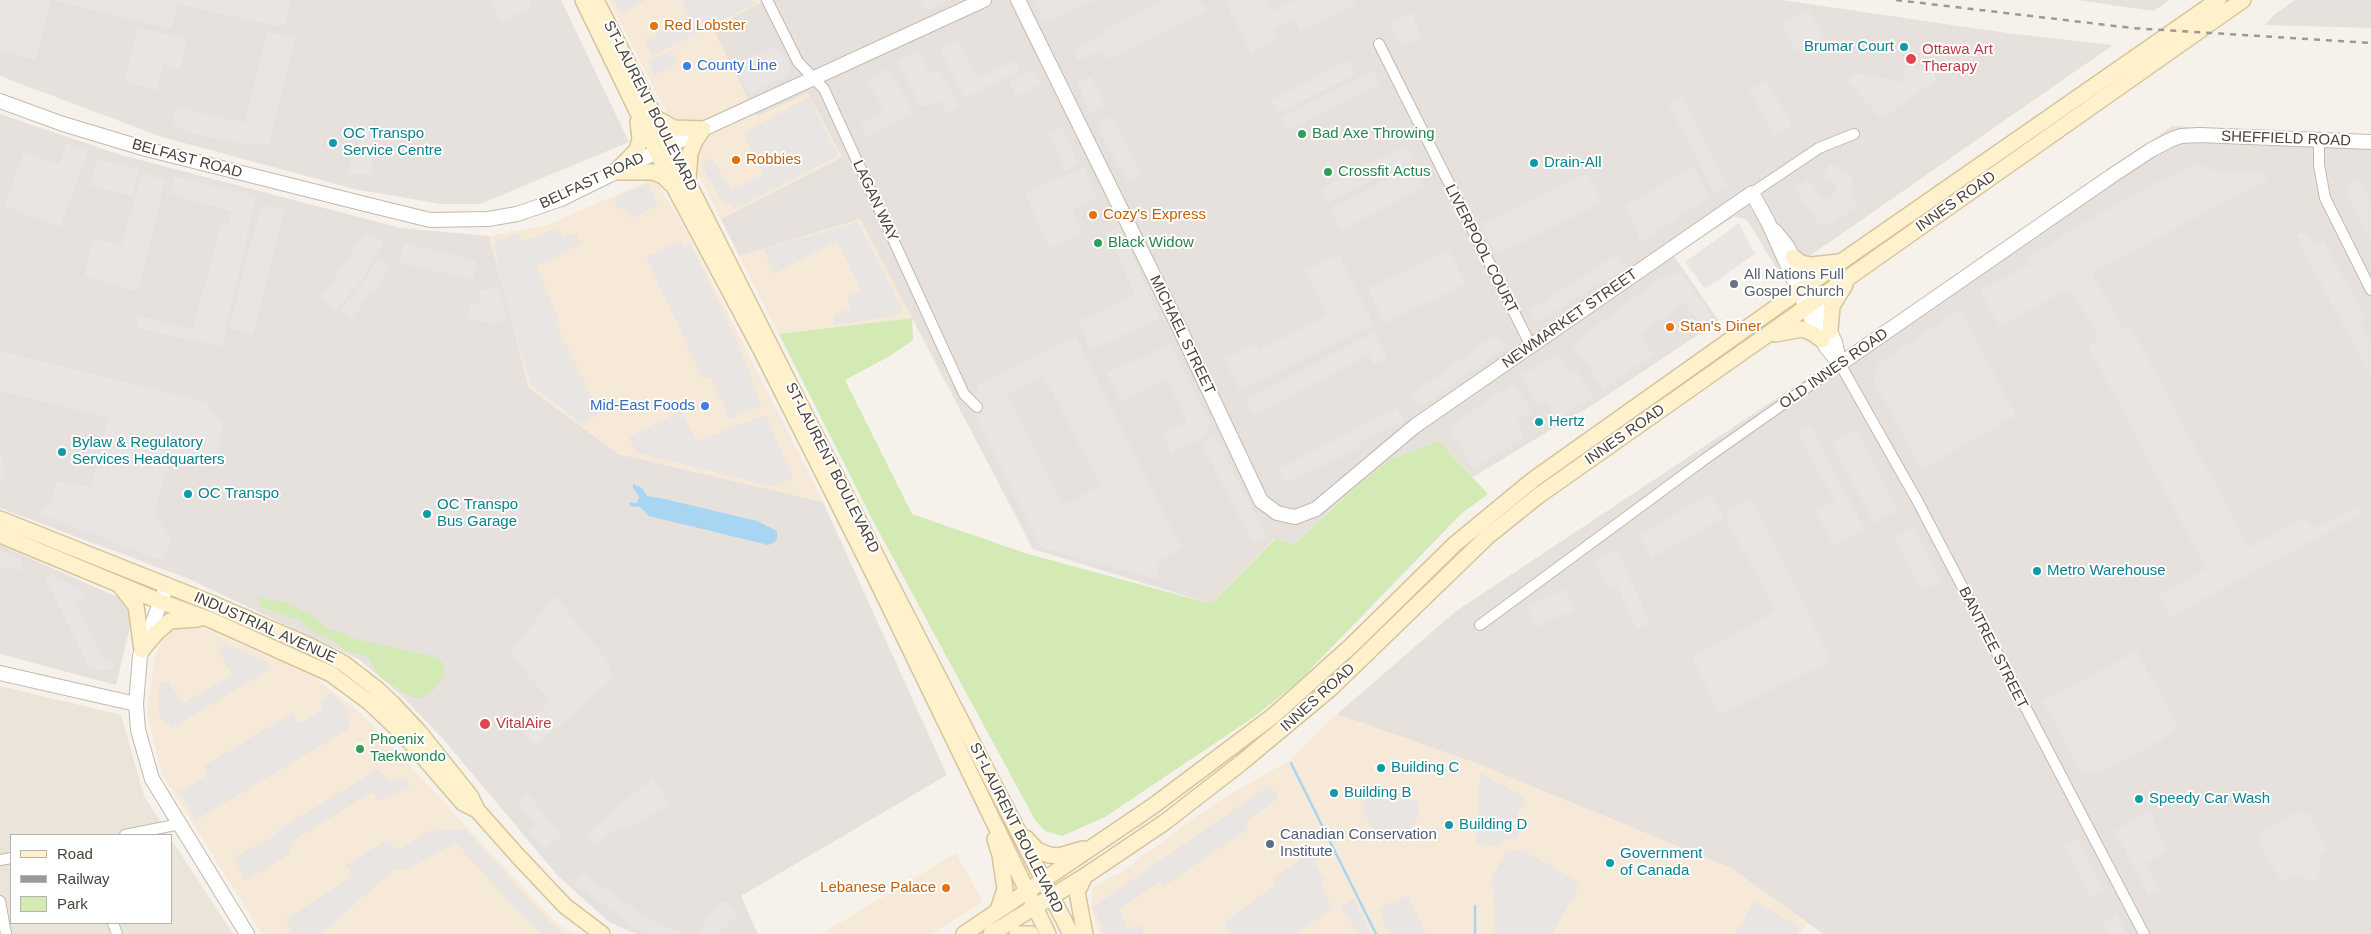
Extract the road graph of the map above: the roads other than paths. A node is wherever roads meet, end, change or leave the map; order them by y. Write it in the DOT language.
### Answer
graph roads {
  1 [pos="583,0"];
  2 [pos="596,0"];
  3 [pos="767,0"];
  4 [pos="984,0"];
  5 [pos="1018,0"];
  6 [pos="2218,0"];
  7 [pos="2243,0"];
  8 [pos="1379,44"];
  9 [pos="812,79"];
  10 [pos="0,91"];
  11 [pos="0,100"];
  12 [pos="637,110"];
  13 [pos="655,118"];
  14 [pos="704,130"];
  15 [pos="1854,134"];
  16 [pos="2200,135"];
  17 [pos="118,140"];
  18 [pos="2319,140"];
  19 [pos="2371,142"];
  20 [pos="663,149"];
  21 [pos="615,172"];
  22 [pos="681,184"];
  23 [pos="1752,193"];
  24 [pos="1768,222"];
  25 [pos="1793,257"];
  26 [pos="1843,262"];
  27 [pos="1853,275"];
  28 [pos="1803,288"];
  29 [pos="2371,290"];
  30 [pos="1810,305"];
  31 [pos="1826,336"];
  32 [pos="1764,337"];
  33 [pos="1531,346"];
  34 [pos="1840,364"];
  35 [pos="977,407"];
  36 [pos="1295,517"];
  37 [pos="0,519"];
  38 [pos="0,535"];
  39 [pos="882,578"];
  40 [pos="120,585"];
  41 [pos="167,585"];
  42 [pos="159,601"];
  43 [pos="211,620"];
  44 [pos="1480,625"];
  45 [pos="142,650"];
  46 [pos="0,673"];
  47 [pos="136,704"];
  48 [pos="983,799"];
  49 [pos="477,810"];
  50 [pos="180,824"];
  51 [pos="1014,824"];
  52 [pos="130,834"];
  53 [pos="1096,846"];
  54 [pos="1085,876"];
  55 [pos="1044,880"];
  56 [pos="1028,890"];
  57 [pos="1051,896"];
  58 [pos="0,901"];
  59 [pos="1036,906"];
  60 [pos="998,910"];
  61 [pos="6,934"];
  62 [pos="247,934"];
  63 [pos="602,934"];
  64 [pos="964,934"];
  65 [pos="991,934"];
  66 [pos="1017,934"];
  67 [pos="1031,934"];
  68 [pos="1048,934"];
  69 [pos="1071,934"];
  70 [pos="1085,934"];
  71 [pos="2144,934"];
  1 -- 12 [label="main road, ST-LAURENT BOULEVARD"];
  2 -- 13 [label="main road, ST-LAURENT BOULEVARD"];
  3 -- 9 [label="street, LAGAN WAY"];
  4 -- 9 [label="street, BELFAST ROAD"];
  5 -- 36 [label="street, MICHAEL STREET"];
  6 -- 26 [label="main road, INNES ROAD"];
  7 -- 27 [label="main road, INNES ROAD"];
  8 -- 33 [label="street, LIVERPOOL COURT"];
  9 -- 14 [label="street, BELFAST ROAD"];
  9 -- 35 [label="street, LAGAN WAY"];
  10 -- 17 [label="street, BELFAST ROAD"];
  11 -- 17 [label="street, BELFAST ROAD"];
  12 -- 20 [label="main road, ST-LAURENT BOULEVARD"];
  12 -- 21 [label="main road"];
  13 -- 14 [label="main road"];
  13 -- 20 [label="main road, ST-LAURENT BOULEVARD"];
  14 -- 20 [label="street, BELFAST ROAD"];
  14 -- 22 [label="main road"];
  15 -- 23 [label="street, NEWMARKET STREET"];
  16 -- 18 [label="street, SHEFFIELD ROAD"];
  16 -- 34 [label="street, OLD INNES ROAD"];
  17 -- 21 [label="street, BELFAST ROAD"];
  18 -- 19 [label="street, SHEFFIELD ROAD"];
  18 -- 29 [label="street"];
  20 -- 21 [label="street, BELFAST ROAD"];
  20 -- 22 [label="main road, ST-LAURENT BOULEVARD"];
  21 -- 22 [label="main road"];
  22 -- 39 [label="main road, ST-LAURENT BOULEVARD"];
  23 -- 24 [label="street, BANTREE STREET"];
  23 -- 33 [label="street, NEWMARKET STREET"];
  24 -- 25 [label="street, BANTREE STREET"];
  24 -- 28 [label="street, BANTREE STREET"];
  25 -- 26 [label="main road"];
  25 -- 28 [label="street, BANTREE STREET"];
  26 -- 28 [label="main road, INNES ROAD"];
  27 -- 30 [label="main road, INNES ROAD"];
  27 -- 31 [label="main road"];
  28 -- 30 [label="street, BANTREE STREET"];
  28 -- 53 [label="main road, INNES ROAD"];
  30 -- 31 [label="street, BANTREE STREET"];
  30 -- 32 [label="main road, INNES ROAD"];
  31 -- 32 [label="main road"];
  31 -- 34 [label="street, BANTREE STREET"];
  32 -- 54 [label="main road, INNES ROAD"];
  33 -- 36 [label="street, NEWMARKET STREET"];
  34 -- 44 [label="street, OLD INNES ROAD"];
  34 -- 71 [label="street, BANTREE STREET"];
  37 -- 41 [label="main road, INDUSTRIAL AVENUE"];
  38 -- 40 [label="main road, INDUSTRIAL AVENUE"];
  39 -- 48 [label="main road, ST-LAURENT BOULEVARD"];
  39 -- 51 [label="main road, ST-LAURENT BOULEVARD"];
  40 -- 42 [label="main road, INDUSTRIAL AVENUE"];
  40 -- 45 [label="main road"];
  41 -- 42 [label="street"];
  41 -- 49 [label="main road, INDUSTRIAL AVENUE"];
  42 -- 43 [label="main road, INDUSTRIAL AVENUE"];
  42 -- 45 [label="street"];
  43 -- 45 [label="main road"];
  43 -- 49 [label="main road, INDUSTRIAL AVENUE"];
  45 -- 47 [label="street"];
  46 -- 47 [label="street"];
  47 -- 50 [label="street"];
  48 -- 56 [label="main road, ST-LAURENT BOULEVARD"];
  48 -- 60 [label="main road"];
  49 -- 63 [label="main road, INDUSTRIAL AVENUE"];
  50 -- 52 [label="street"];
  50 -- 62 [label="street"];
  51 -- 53 [label="main road"];
  51 -- 55 [label="main road, ST-LAURENT BOULEVARD"];
  53 -- 55 [label="main road, INNES ROAD"];
  54 -- 57 [label="main road, INNES ROAD"];
  54 -- 70 [label="main road"];
  55 -- 56 [label="main road, INNES ROAD"];
  55 -- 57 [label="main road, ST-LAURENT BOULEVARD"];
  56 -- 59 [label="main road, ST-LAURENT BOULEVARD"];
  56 -- 60 [label="main road"];
  57 -- 59 [label="main road, INNES ROAD"];
  57 -- 69 [label="main road, ST-LAURENT BOULEVARD"];
  58 -- 61 [label="street"];
  59 -- 65 [label="main road"];
  59 -- 68 [label="main road, ST-LAURENT BOULEVARD"];
  60 -- 64 [label="main road"];
  66 -- 67 [label="main road"];
}
